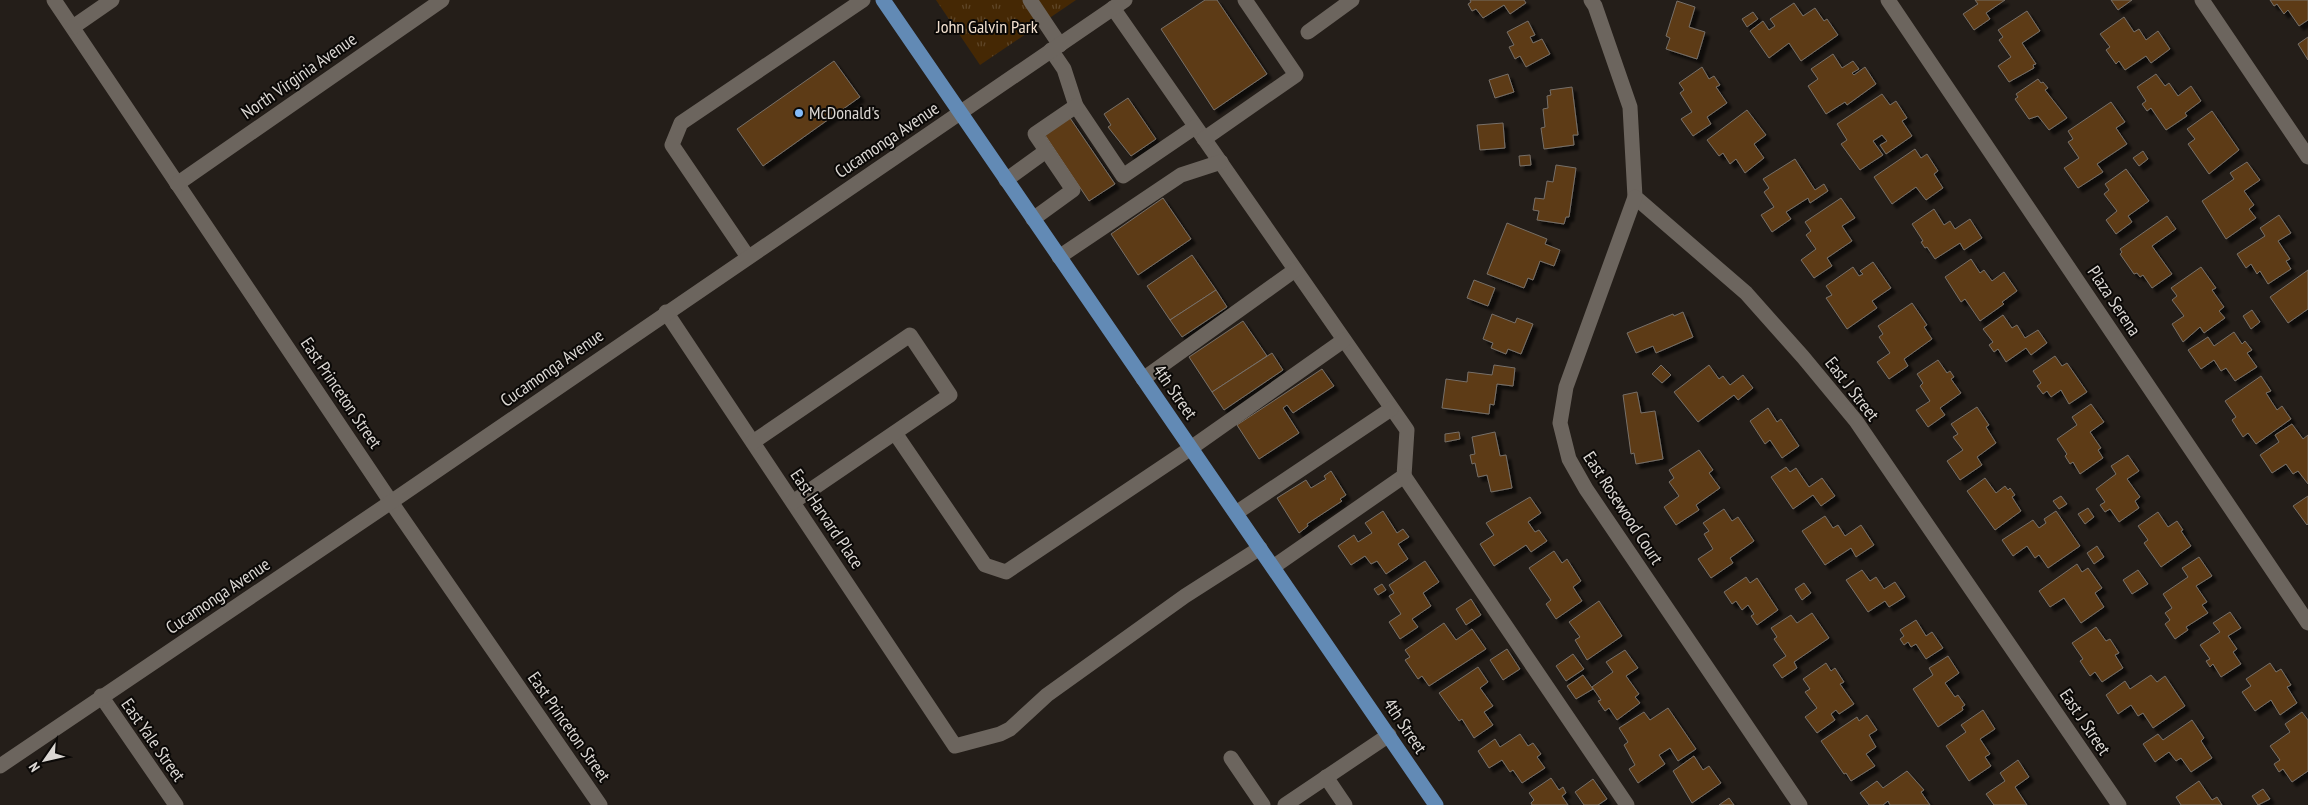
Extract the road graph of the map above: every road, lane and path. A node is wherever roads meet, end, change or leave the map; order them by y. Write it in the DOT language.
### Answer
graph roads {
  1 [pos="54,0"];
  2 [pos="112,0"];
  3 [pos="442,0"];
  4 [pos="863,0"];
  5 [pos="883,0"];
  6 [pos="1030,0"];
  7 [pos="1245,0"];
  8 [pos="1352,0"];
  9 [pos="1888,0"];
  10 [pos="2202,0"];
  11 [pos="1596,2"];
  12 [pos="1119,4"];
  13 [pos="73,27"];
  14 [pos="1308,32"];
  15 [pos="1055,47"];
  16 [pos="1076,106"];
  17 [pos="960,113"];
  18 [pos="1200,133"];
  19 [pos="1046,151"];
  20 [pos="2308,157"];
  21 [pos="1221,162"];
  22 [pos="1006,180"];
  23 [pos="177,184"];
  24 [pos="1635,197"];
  25 [pos="1033,219"];
  26 [pos="748,257"];
  27 [pos="1059,257"];
  28 [pos="1295,270"];
  29 [pos="666,312"];
  30 [pos="1344,340"];
  31 [pos="1143,379"];
  32 [pos="1391,409"];
  33 [pos="894,433"];
  34 [pos="753,442"];
  35 [pos="1191,448"];
  36 [pos="1404,476"];
  37 [pos="392,502"];
  38 [pos="793,502"];
  39 [pos="1236,513"];
  40 [pos="1260,548"];
  41 [pos="1273,567"];
  42 [pos="2308,623"];
  43 [pos="101,696"];
  44 [pos="1389,735"];
  45 [pos="1231,758"];
  46 [pos="0,766"];
  47 [pos="1326,777"];
  48 [pos="176,805"];
  49 [pos="600,805"];
  50 [pos="1263,805"];
  51 [pos="1285,805"];
  52 [pos="1345,805"];
  53 [pos="1436,805"];
  54 [pos="1627,805"];
  55 [pos="1800,805"];
  56 [pos="2119,805"];
  1 -- 13 [label="street, East Princeton Street"];
  2 -- 13 [label="street"];
  3 -- 23 [label="street, North Virginia Avenue"];
  4 -- 26 [label="street"];
  5 -- 17 [label="main road, 4th Street"];
  6 -- 15 [label="street"];
  7 -- 18 [label="street"];
  8 -- 14 [label="street"];
  9 -- 42 [label="street, Plaza Serena"];
  10 -- 20 [label="street"];
  11 -- 24 [label="street"];
  12 -- 15 [label="street, Cucamonga Avenue"];
  12 -- 18 [label="street"];
  13 -- 23 [label="street, East Princeton Street"];
  15 -- 16 [label="street"];
  15 -- 17 [label="street, Cucamonga Avenue"];
  16 -- 18 [label="street"];
  16 -- 19 [label="street"];
  17 -- 22 [label="main road, 4th Street"];
  17 -- 26 [label="street, Cucamonga Avenue"];
  18 -- 21 [label="street"];
  19 -- 22 [label="street"];
  19 -- 25 [label="street"];
  21 -- 27 [label="street"];
  21 -- 28 [label="street"];
  22 -- 25 [label="main road, 4th Street"];
  23 -- 37 [label="street, East Princeton Street"];
  24 -- 55 [label="street, East Rosewood Court"];
  24 -- 56 [label="street, East J Street"];
  25 -- 27 [label="main road, 4th Street"];
  26 -- 29 [label="street, Cucamonga Avenue"];
  27 -- 31 [label="main road, 4th Street"];
  28 -- 30 [label="street"];
  28 -- 31 [label="street"];
  29 -- 34 [label="street, East Harvard Place"];
  29 -- 37 [label="street, Cucamonga Avenue"];
  30 -- 32 [label="street"];
  30 -- 35 [label="street"];
  31 -- 35 [label="main road, 4th Street"];
  32 -- 36 [label="street"];
  32 -- 39 [label="street"];
  33 -- 34 [label="street"];
  33 -- 35 [label="street"];
  33 -- 38 [label="street"];
  34 -- 38 [label="street, East Harvard Place"];
  35 -- 39 [label="main road, 4th Street"];
  36 -- 41 [label="street"];
  36 -- 54 [label="street"];
  37 -- 43 [label="street, Cucamonga Avenue"];
  37 -- 49 [label="street, East Princeton Street"];
  38 -- 40 [label="street, East Harvard Place"];
  39 -- 40 [label="main road, 4th Street"];
  40 -- 41 [label="main road, 4th Street"];
  41 -- 44 [label="main road, 4th Street"];
  43 -- 46 [label="street, Cucamonga Avenue"];
  43 -- 48 [label="street, East Yale Street"];
  44 -- 47 [label="street"];
  44 -- 53 [label="main road, 4th Street"];
  45 -- 50 [label="street"];
  47 -- 51 [label="street"];
  47 -- 52 [label="street"];
}
